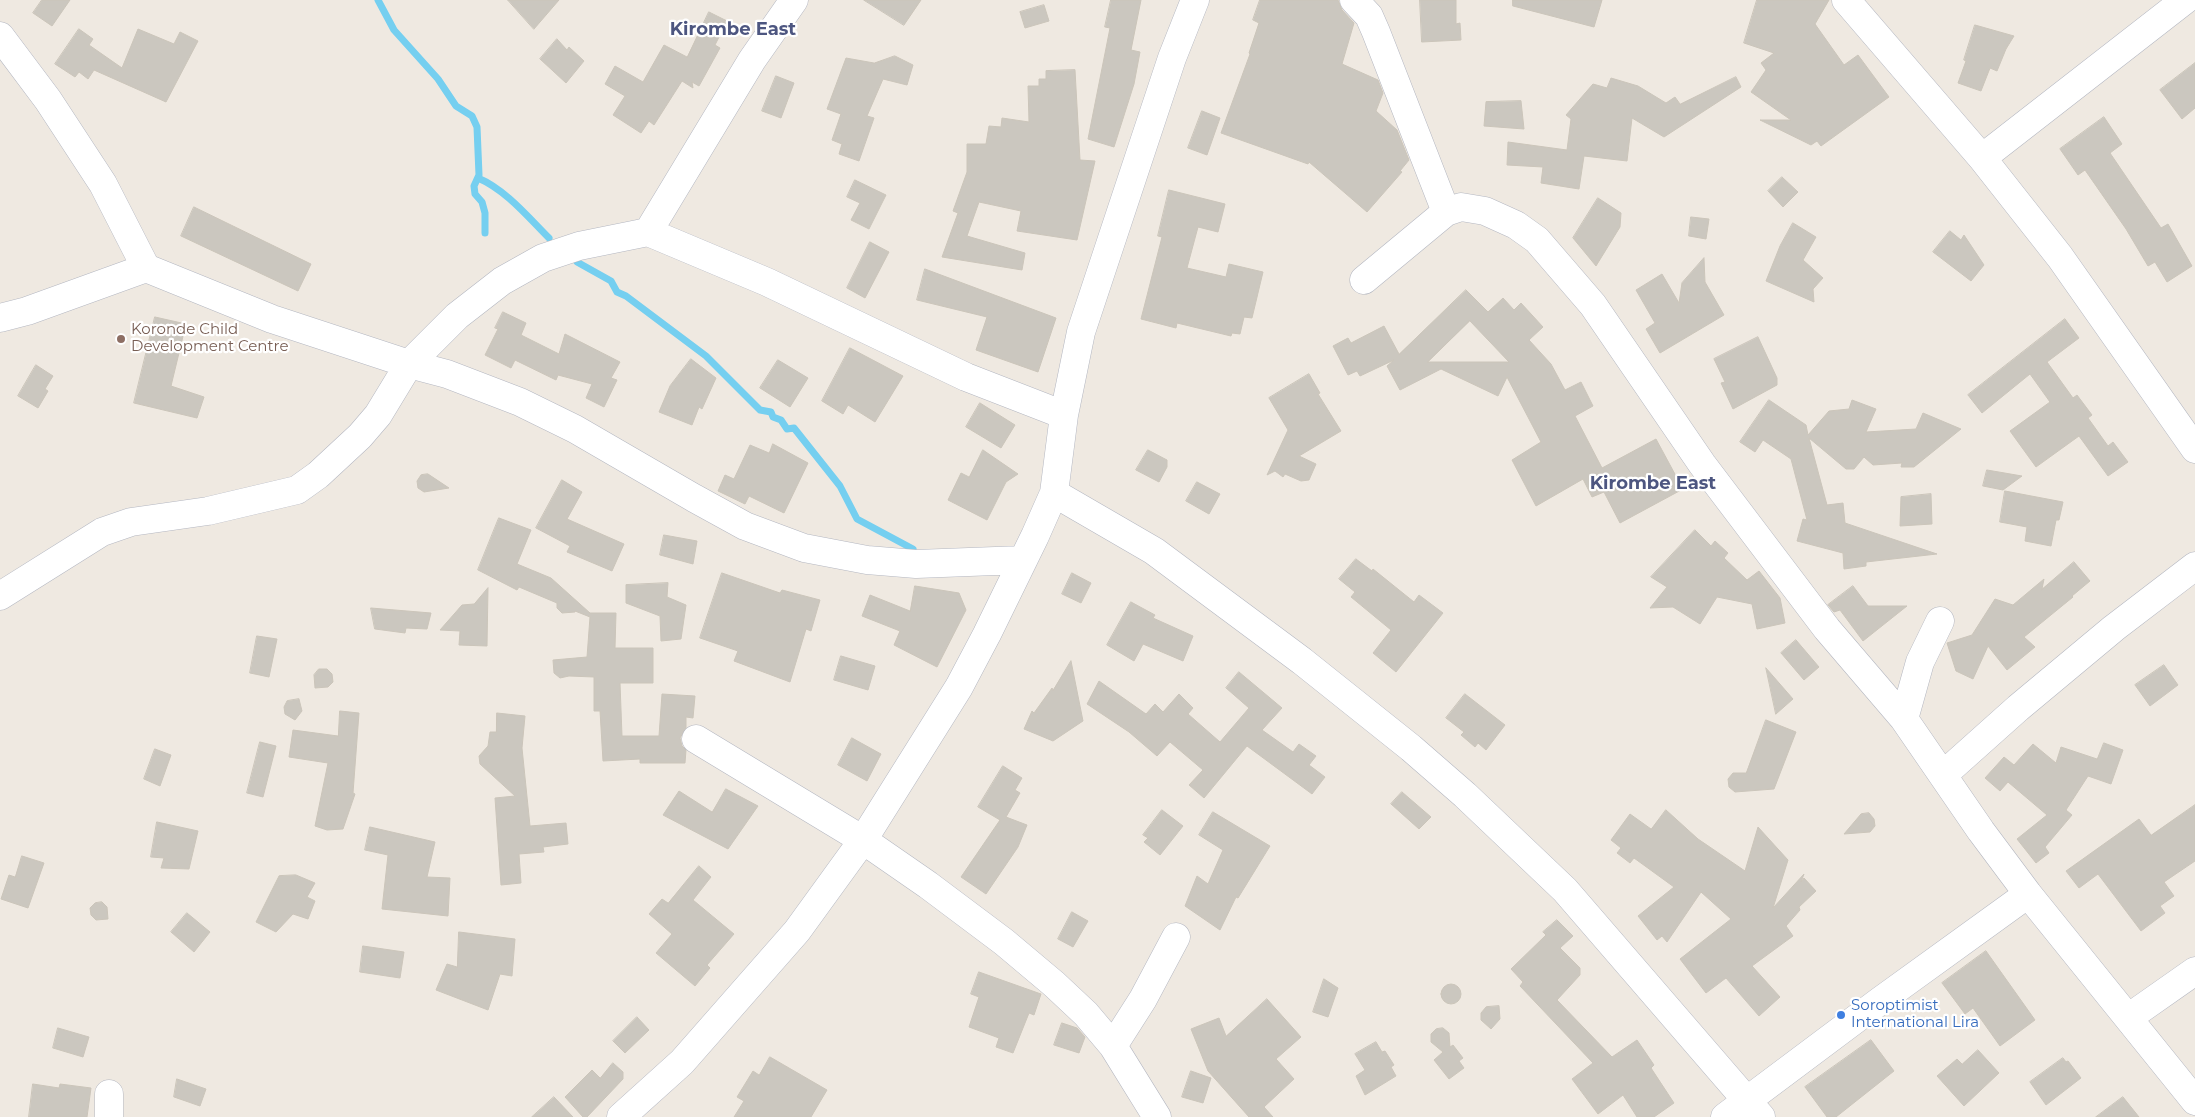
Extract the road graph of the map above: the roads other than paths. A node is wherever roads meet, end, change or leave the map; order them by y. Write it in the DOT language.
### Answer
graph roads {
  1 [pos="794,0"];
  2 [pos="1195,0"];
  3 [pos="1354,0"];
  4 [pos="1846,0"];
  5 [pos="2185,0"];
  6 [pos="0,36"];
  7 [pos="1982,158"];
  8 [pos="1446,212"];
  9 [pos="648,232"];
  10 [pos="146,268"];
  11 [pos="1364,280"];
  12 [pos="0,318"];
  13 [pos="409,364"];
  14 [pos="1064,415"];
  15 [pos="2195,449"];
  16 [pos="1054,493"];
  17 [pos="1022,560"];
  18 [pos="2195,566"];
  19 [pos="0,596"];
  20 [pos="1940,621"];
  21 [pos="1904,719"];
  22 [pos="696,739"];
  23 [pos="1943,775"];
  24 [pos="863,840"];
  25 [pos="2028,894"];
  26 [pos="1176,938"];
  27 [pos="2195,971"];
  28 [pos="2128,1018"];
  29 [pos="1113,1046"];
  30 [pos="2195,1102"];
  31 [pos="1755,1109"];
  32 [pos="621,1117"];
  33 [pos="1157,1117"];
  34 [pos="1725,1117"];
  1 -- 9 [label="street"];
  2 -- 14 [label="street"];
  3 -- 8 [label="street"];
  4 -- 7 [label="street"];
  5 -- 7 [label="street"];
  6 -- 10 [label="street"];
  7 -- 15 [label="street"];
  8 -- 11 [label="street"];
  8 -- 21 [label="street"];
  9 -- 13 [label="street"];
  9 -- 14 [label="street"];
  10 -- 12 [label="street"];
  10 -- 13 [label="street"];
  13 -- 17 [label="street"];
  13 -- 19 [label="street"];
  14 -- 16 [label="street"];
  16 -- 17 [label="street"];
  16 -- 31 [label="street"];
  17 -- 24 [label="street"];
  18 -- 23 [label="street"];
  20 -- 21 [label="street"];
  21 -- 23 [label="street"];
  22 -- 24 [label="street"];
  23 -- 25 [label="street"];
  24 -- 29 [label="street"];
  24 -- 32 [label="street"];
  25 -- 28 [label="street"];
  25 -- 31 [label="street"];
  26 -- 29 [label="street"];
  27 -- 28 [label="street"];
  28 -- 30 [label="street"];
  29 -- 33 [label="street"];
  31 -- 34 [label="street"];
}
